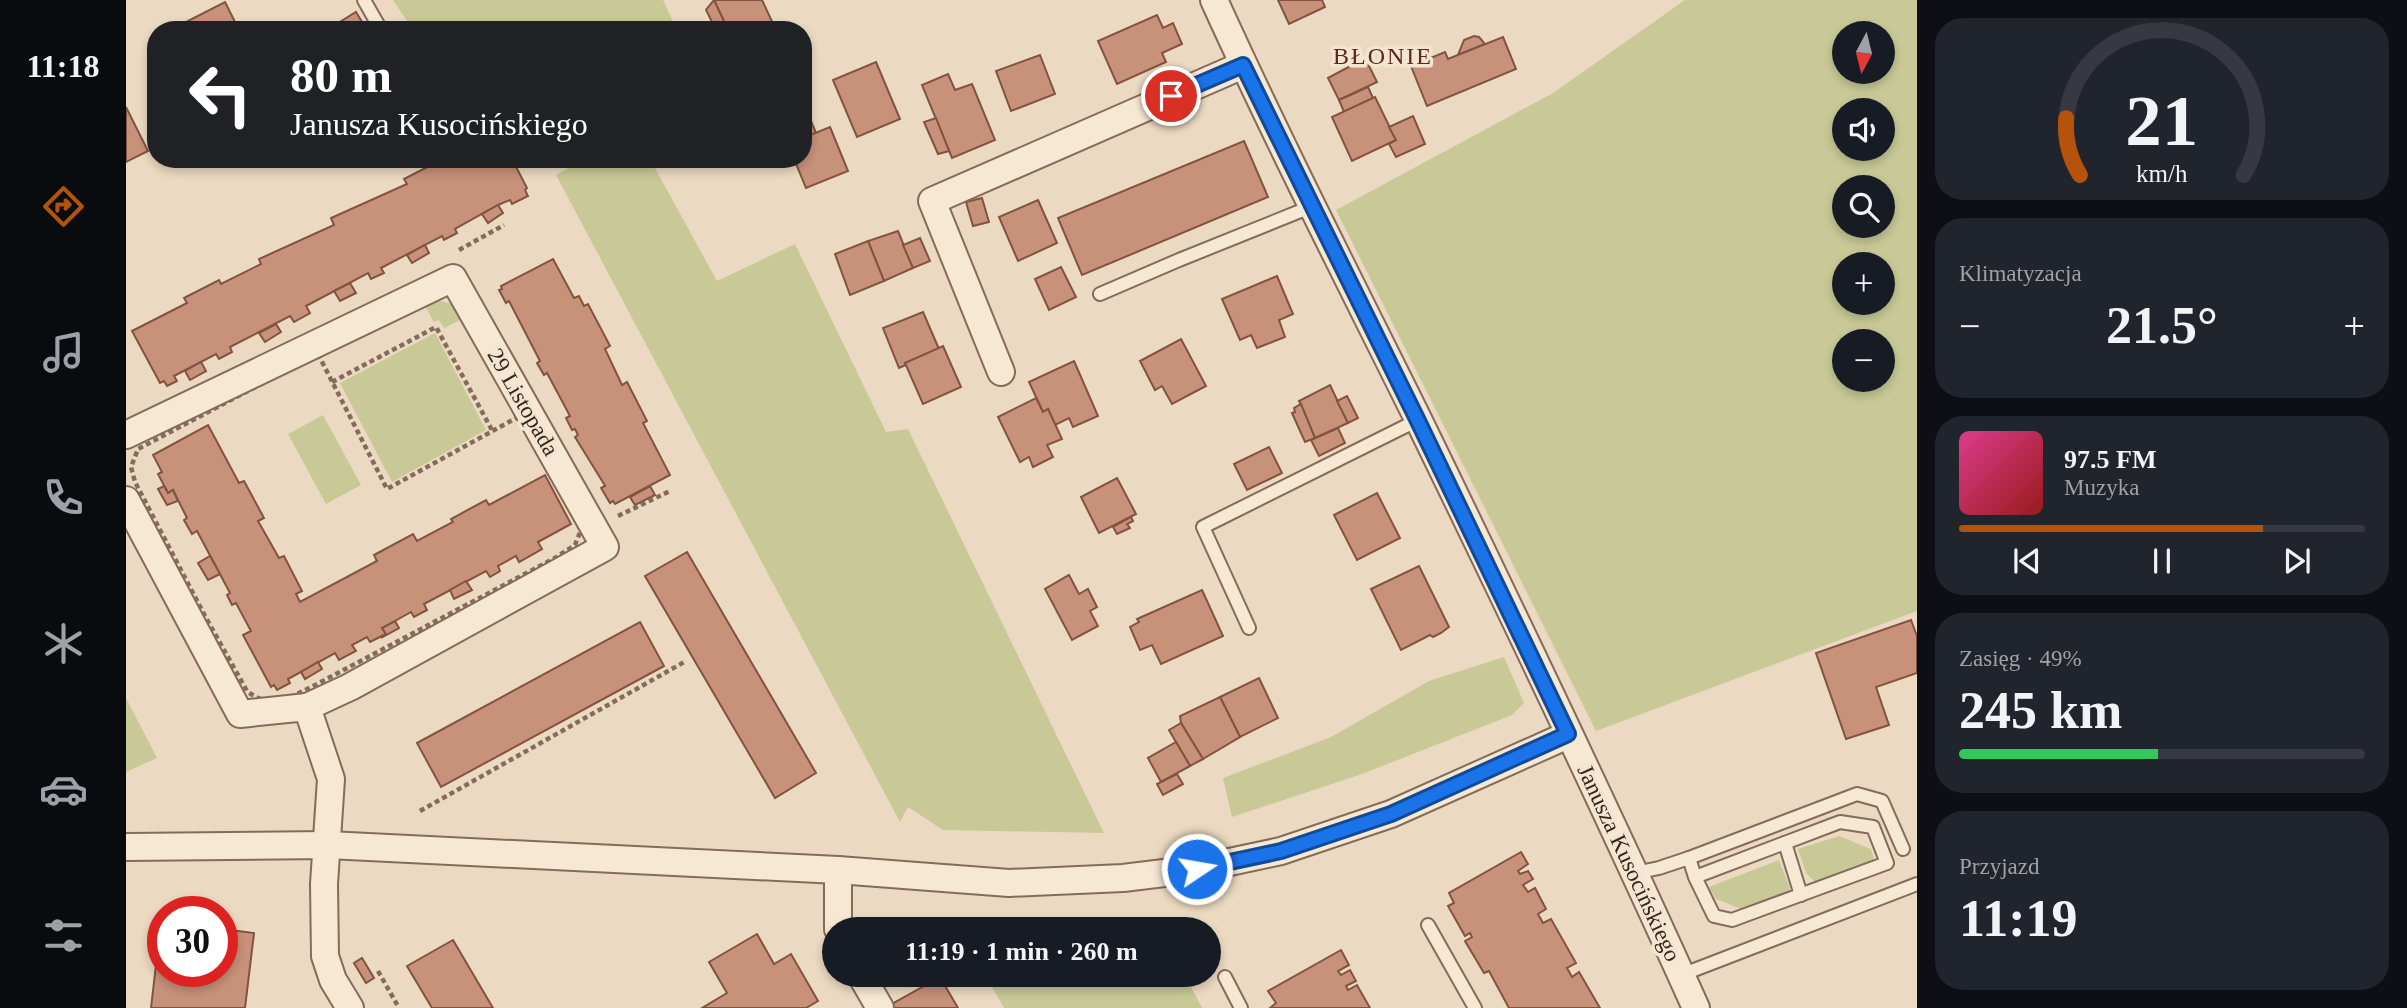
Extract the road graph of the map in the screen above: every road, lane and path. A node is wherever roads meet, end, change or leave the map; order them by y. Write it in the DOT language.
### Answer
graph roads {
  1 [pos="364,0"];
  2 [pos="1214,0"];
  3 [pos="376,21"];
  4 [pos="1243,65"];
  5 [pos="1313,206"];
  6 [pos="1100,295"];
  7 [pos="1000,372"];
  8 [pos="332,382"];
  9 [pos="1418,421"];
  10 [pos="493,432"];
  11 [pos="126,435"];
  12 [pos="670,491"];
  13 [pos="126,500"];
  14 [pos="609,518"];
  15 [pos="1249,628"];
  16 [pos="686,661"];
  17 [pos="307,707"];
  18 [pos="1568,734"];
  19 [pos="421,811"];
  20 [pos="1785,843"];
  21 [pos="328,845"];
  22 [pos="126,847"];
  23 [pos="1903,849"];
  24 [pos="1689,858"];
  25 [pos="838,870"];
  26 [pos="1635,873"];
  27 [pos="1695,877"];
  28 [pos="1917,884"];
  29 [pos="1801,895"];
  30 [pos="838,917"];
  31 [pos="1428,925"];
  32 [pos="378,971"];
  33 [pos="1681,975"];
  34 [pos="1225,977"];
  35 [pos="868,987"];
  36 [pos="350,1008"];
  37 [pos="399,1008"];
  38 [pos="880,1008"];
  39 [pos="1241,1008"];
  40 [pos="1475,1008"];
  41 [pos="1696,1008"];
  1 -- 3 [label="lane"];
  2 -- 4 [label="street, Janusza Kusocińskiego"];
  4 -- 5 [label="street, Janusza Kusocińskiego"];
  4 -- 7 [label="street"];
  5 -- 6 [label="lane"];
  5 -- 9 [label="street, Janusza Kusocińskiego"];
  8 -- 10 [label="path"];
  8 -- 10 [label="path"];
  8 -- 10 [label="path"];
  9 -- 15 [label="lane"];
  9 -- 18 [label="street, Janusza Kusocińskiego"];
  11 -- 17 [label="street, 29 Listopada"];
  12 -- 14 [label="path"];
  13 -- 17 [label="street, 29 Listopada"];
  16 -- 19 [label="path"];
  17 -- 21 [label="street"];
  18 -- 25 [label="street"];
  18 -- 26 [label="street, Janusza Kusocińskiego"];
  20 -- 27 [label="lane"];
  20 -- 29 [label="lane"];
  20 -- 29 [label="lane"];
  21 -- 22 [label="street"];
  21 -- 25 [label="street"];
  21 -- 36 [label="street"];
  23 -- 24 [label="lane"];
  24 -- 26 [label="lane"];
  24 -- 27 [label="lane"];
  25 -- 30 [label="street"];
  26 -- 33 [label="street, Janusza Kusocińskiego"];
  27 -- 29 [label="lane"];
  28 -- 33 [label="lane"];
  31 -- 40 [label="lane"];
  32 -- 37 [label="path"];
  33 -- 41 [label="street, Janusza Kusocińskiego"];
  34 -- 39 [label="lane"];
  35 -- 38 [label="street"];
}
